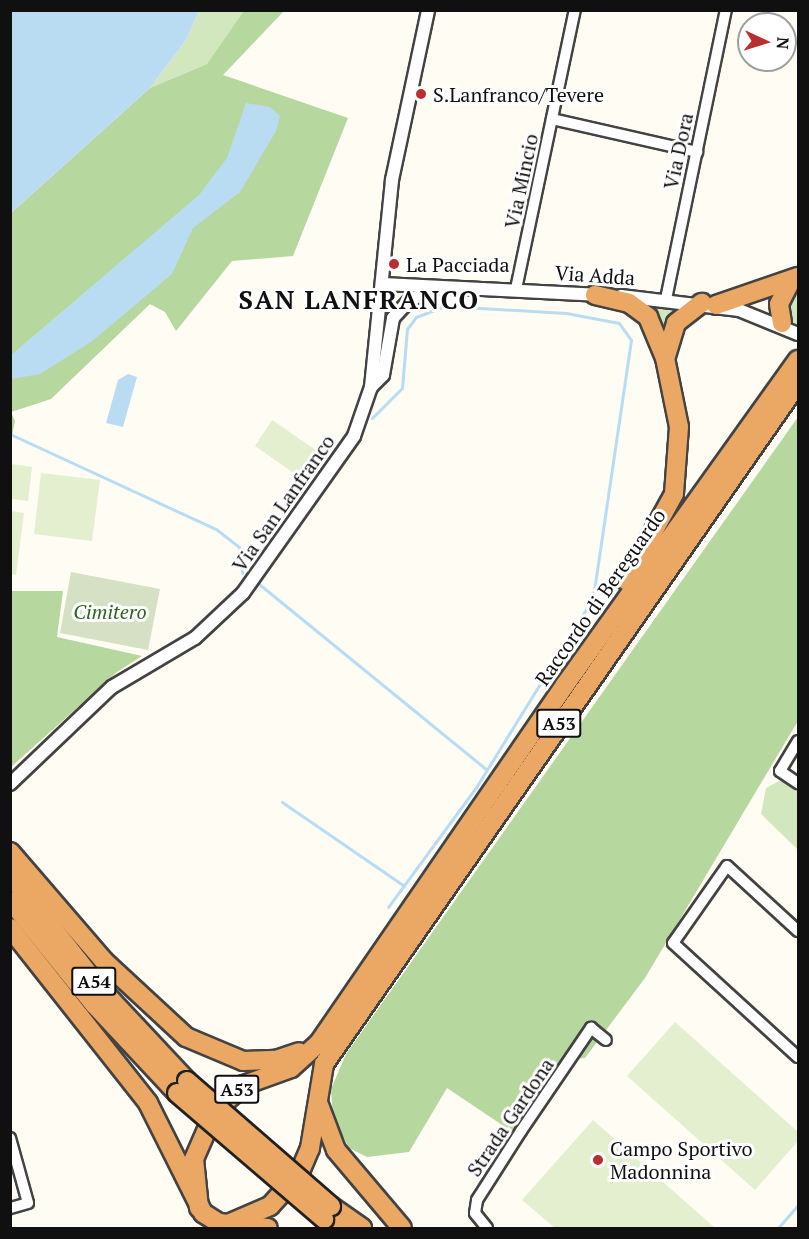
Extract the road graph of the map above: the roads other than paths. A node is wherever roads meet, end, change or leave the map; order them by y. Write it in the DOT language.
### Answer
graph roads {
  1 [pos="428,10"];
  2 [pos="575,10"];
  3 [pos="726,10"];
  4 [pos="552,118"];
  5 [pos="697,152"];
  6 [pos="794,281"];
  7 [pos="383,284"];
  8 [pos="438,287"];
  9 [pos="516,289"];
  10 [pos="595,295"];
  11 [pos="666,299"];
  12 [pos="709,304"];
  13 [pos="782,323"];
  14 [pos="798,334"];
  15 [pos="665,358"];
  16 [pos="798,360"];
  17 [pos="793,382"];
  18 [pos="371,387"];
  19 [pos="798,395"];
  20 [pos="767,431"];
  21 [pos="565,685"];
  22 [pos="798,741"];
  23 [pos="798,783"];
  24 [pos="10,784"];
  25 [pos="10,852"];
  26 [pos="10,874"];
  27 [pos="10,900"];
  28 [pos="10,928"];
  29 [pos="798,930"];
  30 [pos="347,1014"];
  31 [pos="606,1040"];
  32 [pos="798,1057"];
  33 [pos="319,1078"];
  34 [pos="182,1087"];
  35 [pos="10,1138"];
  36 [pos="10,1208"];
  37 [pos="199,1208"];
  38 [pos="331,1218"];
  39 [pos="228,1224"];
  40 [pos="268,1228"];
  41 [pos="362,1228"];
  42 [pos="402,1228"];
  43 [pos="487,1228"];
  1 -- 7 [label="street, Via San Lanfranco"];
  2 -- 4 [label="street, Via Mincio"];
  3 -- 5 [label="street, Via Dora"];
  4 -- 5 [label="street"];
  4 -- 9 [label="street, Via Mincio"];
  5 -- 11 [label="street, Via Dora"];
  6 -- 12 [label="highway"];
  6 -- 13 [label="highway"];
  7 -- 8 [label="street, Via Adda"];
  7 -- 18 [label="street, Via San Lanfranco"];
  8 -- 9 [label="street, Via Adda"];
  8 -- 18 [label="street"];
  9 -- 10 [label="street, Via Adda"];
  10 -- 11 [label="street, Via Adda"];
  10 -- 15 [label="highway"];
  11 -- 12 [label="street, Via Adda"];
  12 -- 13 [label="street, Via Adda"];
  12 -- 15 [label="highway"];
  13 -- 14 [label="street, Via Adda"];
  15 -- 21 [label="highway"];
  16 -- 17 [label="highway, Raccordo di Bereguardo / A53"];
  17 -- 20 [label="highway, Raccordo di Bereguardo / A53"];
  17 -- 21 [label="highway, Raccordo di Bereguardo / A53"];
  18 -- 24 [label="street, Via San Lanfranco"];
  19 -- 20 [label="highway"];
  20 -- 30 [label="highway, Raccordo di Bereguardo / A53"];
  21 -- 30 [label="highway, Raccordo di Bereguardo / A53"];
  22 -- 23 [label="street"];
  25 -- 30 [label="highway"];
  26 -- 34 [label="highway, A54"];
  27 -- 34 [label="highway, A54"];
  28 -- 37 [label="highway"];
  29 -- 32 [label="street"];
  30 -- 33 [label="highway, A53"];
  30 -- 37 [label="highway, A53"];
  31 -- 43 [label="street, Strada Gardona"];
  33 -- 39 [label="highway, A53"];
  33 -- 42 [label="highway"];
  34 -- 38 [label="highway, A54, bridge"];
  35 -- 36 [label="street"];
  37 -- 39 [label="highway"];
  38 -- 41 [label="highway, A54"];
  39 -- 40 [label="highway"];
}
